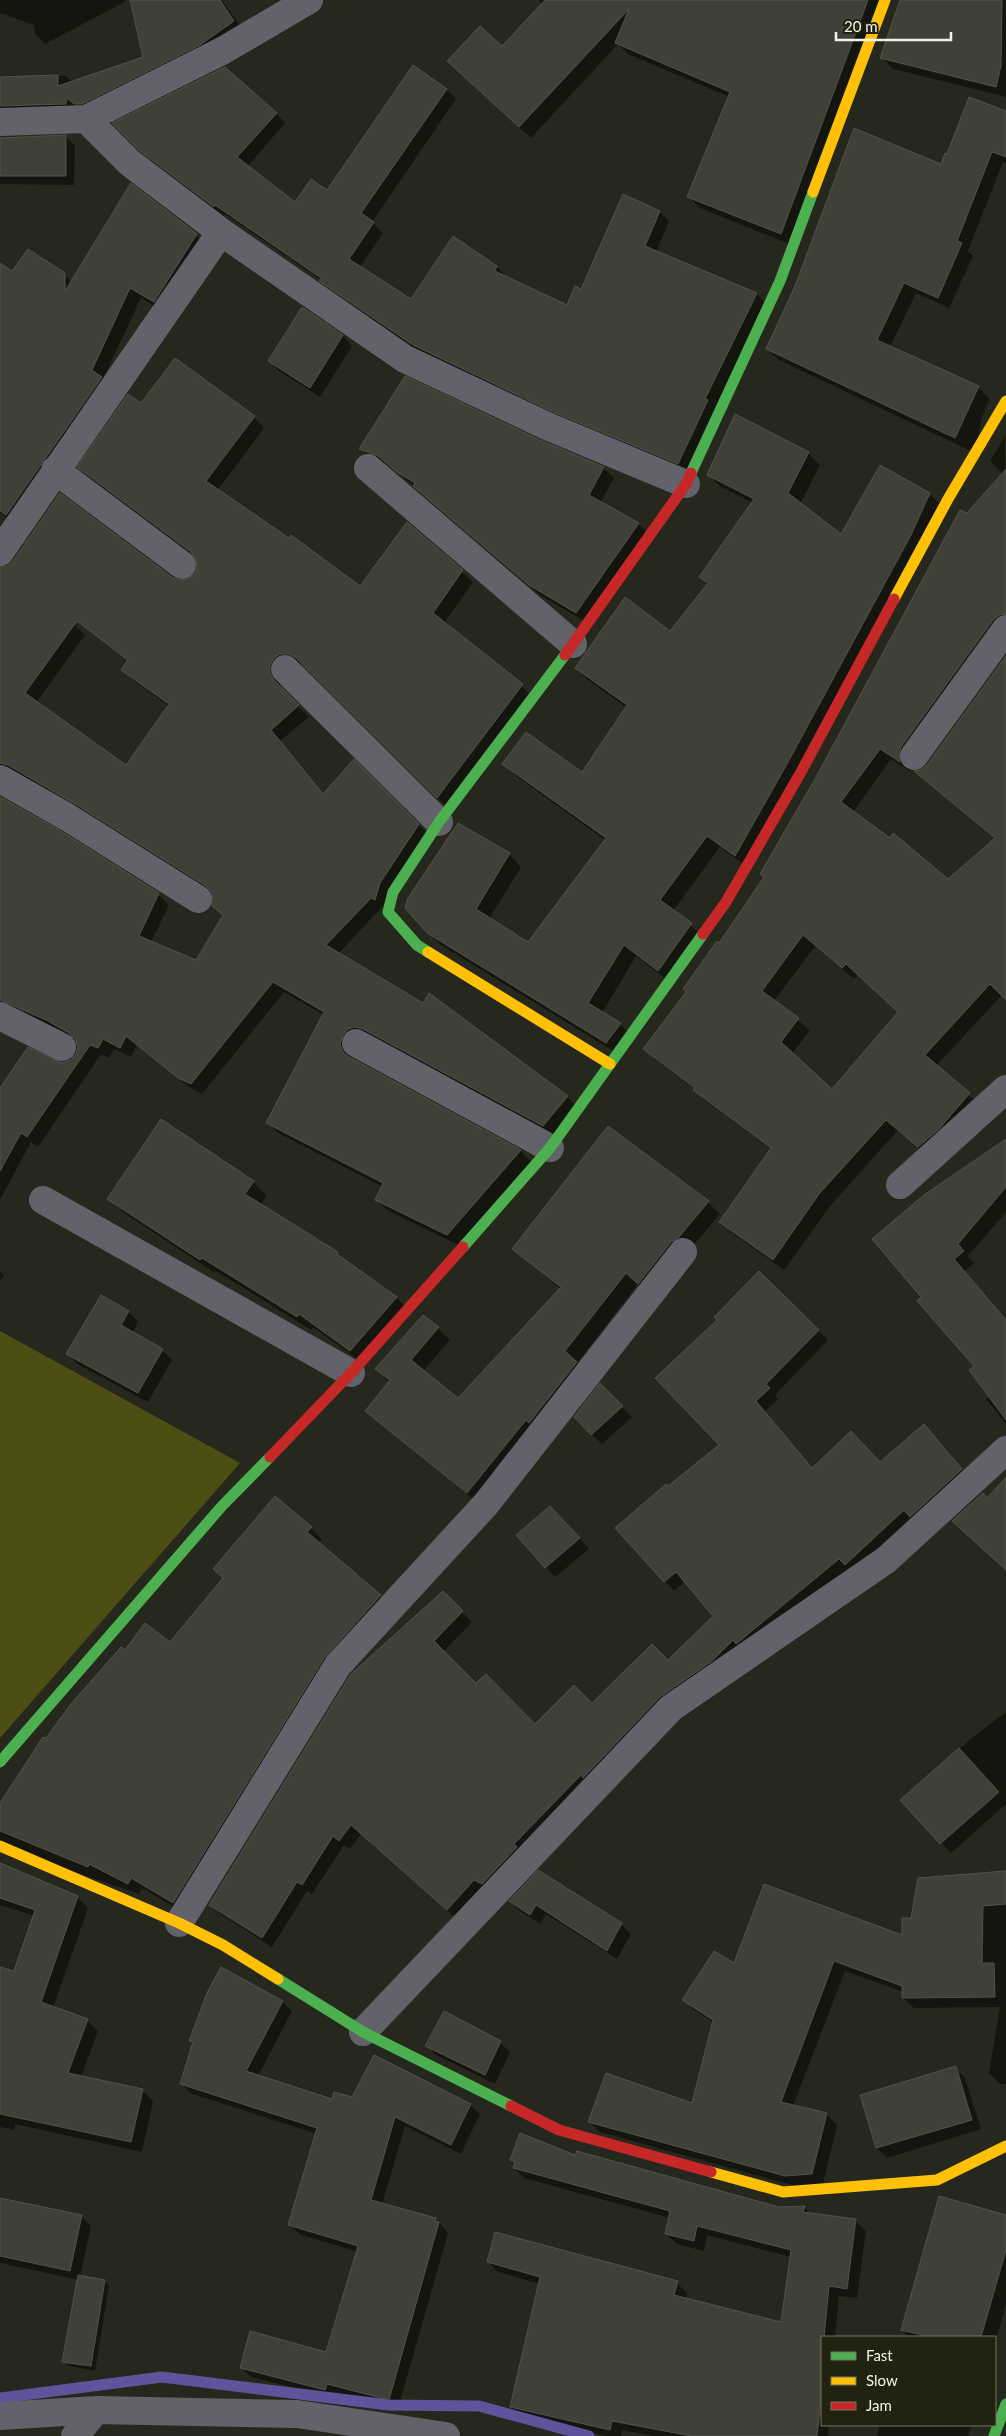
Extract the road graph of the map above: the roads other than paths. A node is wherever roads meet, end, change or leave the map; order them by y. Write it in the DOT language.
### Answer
graph roads {
  1 [pos="309,0"];
  2 [pos="886,0"];
  3 [pos="86,119"];
  4 [pos="0,122"];
  5 [pos="221,232"];
  6 [pos="1006,401"];
  7 [pos="368,468"];
  8 [pos="55,470"];
  9 [pos="686,484"];
  10 [pos="4,536"];
  11 [pos="182,565"];
  12 [pos="1006,629"];
  13 [pos="573,644"];
  14 [pos="285,669"];
  15 [pos="914,756"];
  16 [pos="0,779"];
  17 [pos="439,822"];
  18 [pos="198,900"];
  19 [pos="0,1016"];
  20 [pos="356,1043"];
  21 [pos="62,1047"];
  22 [pos="610,1064"];
  23 [pos="1006,1089"];
  24 [pos="550,1148"];
  25 [pos="900,1186"];
  26 [pos="43,1200"];
  27 [pos="683,1252"];
  28 [pos="351,1373"];
  29 [pos="1006,1450"];
  30 [pos="0,1762"];
  31 [pos="0,1846"];
  32 [pos="179,1923"];
  33 [pos="363,2032"];
  34 [pos="1006,2146"];
  35 [pos="1006,2404"];
  36 [pos="96,2410"];
  37 [pos="0,2416"];
  38 [pos="75,2436"];
  39 [pos="446,2436"];
  40 [pos="994,2436"];
  1 -- 3 [label="street"];
  2 -- 9 [label="street"];
  3 -- 4 [label="street"];
  3 -- 5 [label="street"];
  5 -- 8 [label="street"];
  5 -- 9 [label="street"];
  6 -- 22 [label="street"];
  7 -- 13 [label="street"];
  8 -- 10 [label="street"];
  8 -- 11 [label="street"];
  9 -- 13 [label="street"];
  12 -- 15 [label="street"];
  13 -- 17 [label="street"];
  14 -- 17 [label="street"];
  16 -- 18 [label="street"];
  17 -- 22 [label="street"];
  19 -- 21 [label="street"];
  20 -- 24 [label="street"];
  22 -- 24 [label="street"];
  23 -- 25 [label="street"];
  24 -- 28 [label="street"];
  26 -- 28 [label="street"];
  27 -- 32 [label="street"];
  28 -- 30 [label="street"];
  29 -- 33 [label="street"];
  31 -- 32 [label="street"];
  32 -- 33 [label="street"];
  33 -- 34 [label="street"];
  35 -- 40 [label="street"];
  36 -- 37 [label="street"];
  36 -- 38 [label="street"];
  36 -- 39 [label="street"];
}
